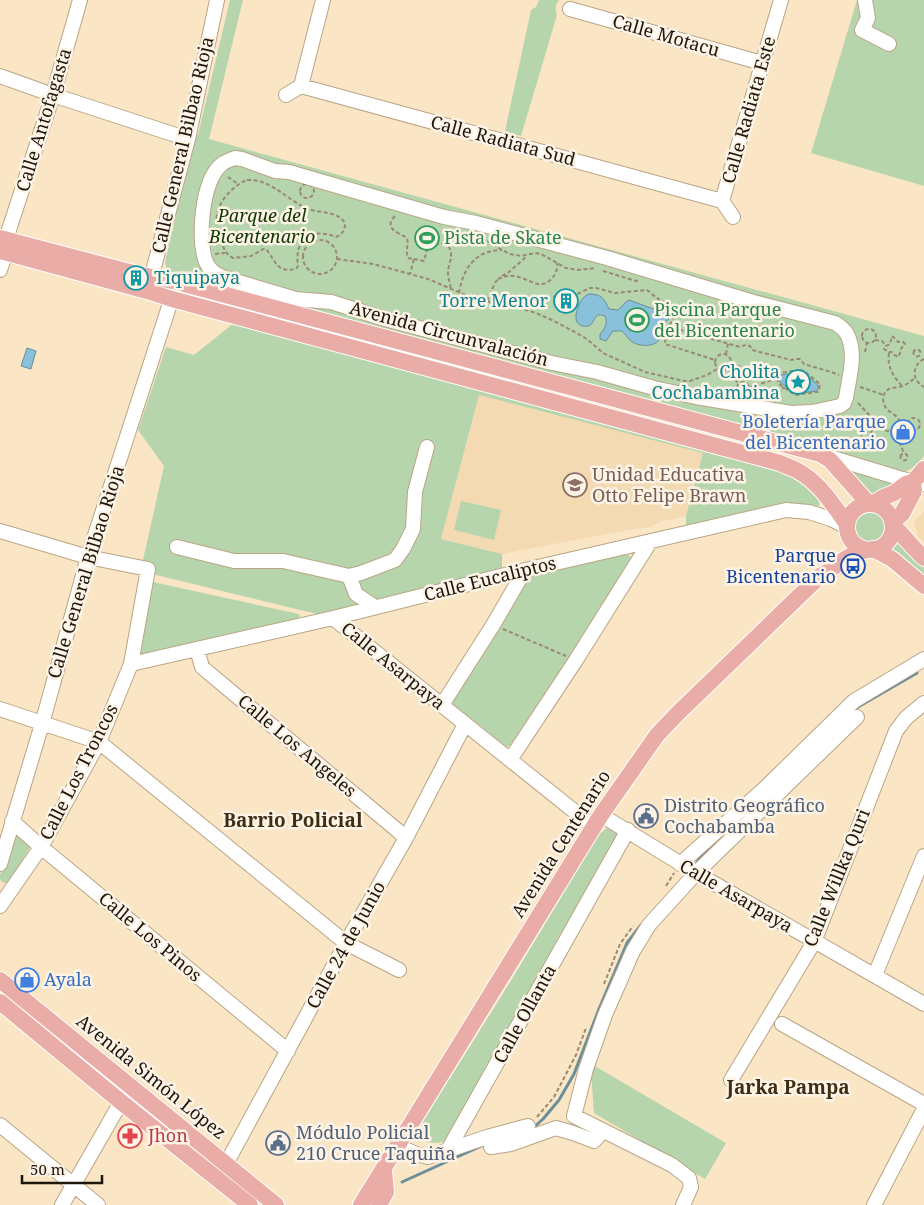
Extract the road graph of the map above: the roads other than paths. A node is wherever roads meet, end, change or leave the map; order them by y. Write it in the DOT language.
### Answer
graph roads {
  1 [pos="80,0"];
  2 [pos="217,0"];
  3 [pos="324,0"];
  4 [pos="774,0"];
  5 [pos="781,0"];
  6 [pos="865,0"];
  7 [pos="570,9"];
  8 [pos="776,18"];
  9 [pos="888,44"];
  10 [pos="762,64"];
  11 [pos="0,76"];
  12 [pos="301,86"];
  13 [pos="53,95"];
  14 [pos="286,95"];
  15 [pos="188,139"];
  16 [pos="722,202"];
  17 [pos="732,217"];
  18 [pos="3,245"];
  19 [pos="0,270"];
  20 [pos="177,282"];
  21 [pos="149,284"];
  22 [pos="172,299"];
  23 [pos="856,387"];
  24 [pos="427,447"];
  25 [pos="820,454"];
  26 [pos="924,469"];
  27 [pos="918,483"];
  28 [pos="870,504"];
  29 [pos="892,523"];
  30 [pos="847,528"];
  31 [pos="0,531"];
  32 [pos="650,542"];
  33 [pos="177,547"];
  34 [pos="871,550"];
  35 [pos="88,557"];
  36 [pos="924,558"];
  37 [pos="525,570"];
  38 [pos="349,576"];
  39 [pos="820,576"];
  40 [pos="924,586"];
  41 [pos="375,607"];
  42 [pos="333,618"];
  43 [pos="197,649"];
  44 [pos="924,659"];
  45 [pos="131,664"];
  46 [pos="924,703"];
  47 [pos="442,705"];
  48 [pos="0,709"];
  49 [pos="857,717"];
  50 [pos="42,724"];
  51 [pos="465,724"];
  52 [pos="99,742"];
  53 [pos="510,760"];
  54 [pos="12,821"];
  55 [pos="597,821"];
  56 [pos="628,830"];
  57 [pos="406,838"];
  58 [pos="41,847"];
  59 [pos="924,856"];
  60 [pos="0,864"];
  61 [pos="680,864"];
  62 [pos="696,873"];
  63 [pos="0,906"];
  64 [pos="814,942"];
  65 [pos="346,943"];
  66 [pos="399,970"];
  67 [pos="875,975"];
  68 [pos="0,980"];
  69 [pos="0,1002"];
  70 [pos="924,1004"];
  71 [pos="782,1024"];
  72 [pos="288,1051"];
  73 [pos="731,1080"];
  74 [pos="132,1086"];
  75 [pos="121,1102"];
  76 [pos="924,1104"];
  77 [pos="924,1109"];
  78 [pos="0,1125"];
  79 [pos="528,1126"];
  80 [pos="603,1131"];
  81 [pos="398,1146"];
  82 [pos="491,1147"];
  83 [pos="448,1150"];
  84 [pos="226,1164"];
  85 [pos="384,1170"];
  86 [pos="73,1185"];
  87 [pos="62,1205"];
  88 [pos="98,1205"];
  89 [pos="250,1205"];
  90 [pos="276,1205"];
  91 [pos="361,1205"];
  92 [pos="379,1205"];
  93 [pos="683,1205"];
  94 [pos="874,1205"];
  1 -- 13 [label="street, Calle Antofagasta"];
  2 -- 15 [label="street, Calle General Bilbao Rioja"];
  3 -- 12 [label="street"];
  4 -- 8 [label="street, Calle Radiata Este"];
  5 -- 8 [label="street"];
  6 -- 9 [label="street"];
  7 -- 10 [label="street, Calle Motacu"];
  8 -- 10 [label="street, Calle Radiata Este"];
  10 -- 16 [label="street, Calle Radiata Este"];
  11 -- 13 [label="street"];
  12 -- 14 [label="street"];
  12 -- 16 [label="street, Calle Radiata Sud"];
  13 -- 15 [label="street"];
  13 -- 18 [label="street, Calle Antofagasta"];
  15 -- 21 [label="street, Calle General Bilbao Rioja"];
  16 -- 17 [label="street, Calle Radiata Este"];
  18 -- 19 [label="street, Calle Antofagasta"];
  18 -- 21 [label="main road, Avenida Circunvalación"];
  20 -- 21 [label="main road, Avenida Circunvalación"];
  20 -- 22 [label="street, Calle General Bilbao Rioja"];
  20 -- 25 [label="main road, Avenida Circunvalación"];
  21 -- 22 [label="main road, Avenida Circunvalación"];
  22 -- 30 [label="main road, Avenida Circunvalación"];
  22 -- 35 [label="street, Calle General Bilbao Rioja"];
  23 -- 23 [label="street"];
  24 -- 38 [label="street"];
  25 -- 27 [label="street"];
  25 -- 28 [label="main road, Avenida Circunvalación"];
  26 -- 27 [label="main road"];
  27 -- 28 [label="main road"];
  27 -- 29 [label="main road"];
  28 -- 29 [label="main road"];
  28 -- 30 [label="main road"];
  29 -- 34 [label="main road"];
  29 -- 36 [label="main road"];
  30 -- 32 [label="street, Calle Eucaliptos"];
  30 -- 34 [label="main road"];
  30 -- 39 [label="main road, Avenida Centenario"];
  31 -- 35 [label="street"];
  32 -- 37 [label="street, Calle Eucaliptos"];
  32 -- 53 [label="street"];
  33 -- 38 [label="street"];
  34 -- 39 [label="main road, Avenida Centenario"];
  34 -- 40 [label="main road"];
  35 -- 45 [label="street, Calle Los Troncos"];
  35 -- 50 [label="street, Calle General Bilbao Rioja"];
  37 -- 41 [label="street, Calle Eucaliptos"];
  37 -- 47 [label="street"];
  38 -- 41 [label="street"];
  39 -- 55 [label="main road, Avenida Centenario"];
  41 -- 42 [label="street, Calle Eucaliptos"];
  42 -- 43 [label="street, Calle Eucaliptos"];
  42 -- 47 [label="street, Calle Asarpaya"];
  43 -- 45 [label="street, Calle Eucaliptos"];
  43 -- 57 [label="street, Calle Los Angeles"];
  44 -- 61 [label="street"];
  45 -- 52 [label="street, Calle Los Troncos"];
  46 -- 64 [label="street, Calle Willka Quri"];
  47 -- 51 [label="street, Calle Asarpaya"];
  48 -- 50 [label="street"];
  49 -- 62 [label="street"];
  50 -- 52 [label="street"];
  50 -- 54 [label="street, Calle General Bilbao Rioja"];
  51 -- 53 [label="street, Calle Asarpaya"];
  51 -- 57 [label="street, Calle 24 de Junio"];
  52 -- 58 [label="street, Calle Los Troncos"];
  52 -- 65 [label="street"];
  53 -- 55 [label="street, Calle Asarpaya"];
  54 -- 58 [label="street, Calle Los Pinos"];
  54 -- 60 [label="street, Calle General Bilbao Rioja"];
  55 -- 56 [label="street, Calle Asarpaya"];
  55 -- 81 [label="main road, Avenida Centenario"];
  56 -- 61 [label="street, Calle Asarpaya"];
  56 -- 83 [label="street, Calle Ollanta"];
  57 -- 65 [label="street, Calle 24 de Junio"];
  58 -- 63 [label="street, Calle Los Troncos"];
  58 -- 72 [label="street, Calle Los Pinos"];
  59 -- 67 [label="street"];
  61 -- 62 [label="street, Calle Asarpaya"];
  62 -- 64 [label="street, Calle Asarpaya"];
  62 -- 80 [label="street"];
  64 -- 67 [label="street, Calle Asarpaya"];
  64 -- 73 [label="street, Calle Willka Quri"];
  65 -- 66 [label="street"];
  65 -- 72 [label="street, Calle 24 de Junio"];
  67 -- 70 [label="street, Calle Asarpaya"];
  68 -- 74 [label="main road, Avenida Simón López"];
  69 -- 75 [label="main road"];
  71 -- 76 [label="street"];
  72 -- 84 [label="street, Calle 24 de Junio"];
  74 -- 75 [label="street"];
  74 -- 84 [label="main road, Avenida Simón López"];
  75 -- 86 [label="street"];
  75 -- 89 [label="main road"];
  77 -- 94 [label="street"];
  78 -- 86 [label="street"];
  79 -- 83 [label="street"];
  80 -- 82 [label="street"];
  80 -- 93 [label="street"];
  81 -- 83 [label="street"];
  81 -- 85 [label="main road, Avenida Centenario"];
  84 -- 90 [label="main road, Avenida Simón López"];
  85 -- 91 [label="main road, Avenida Centenario"];
  85 -- 92 [label="main road"];
  86 -- 87 [label="street"];
  86 -- 88 [label="street"];
}
